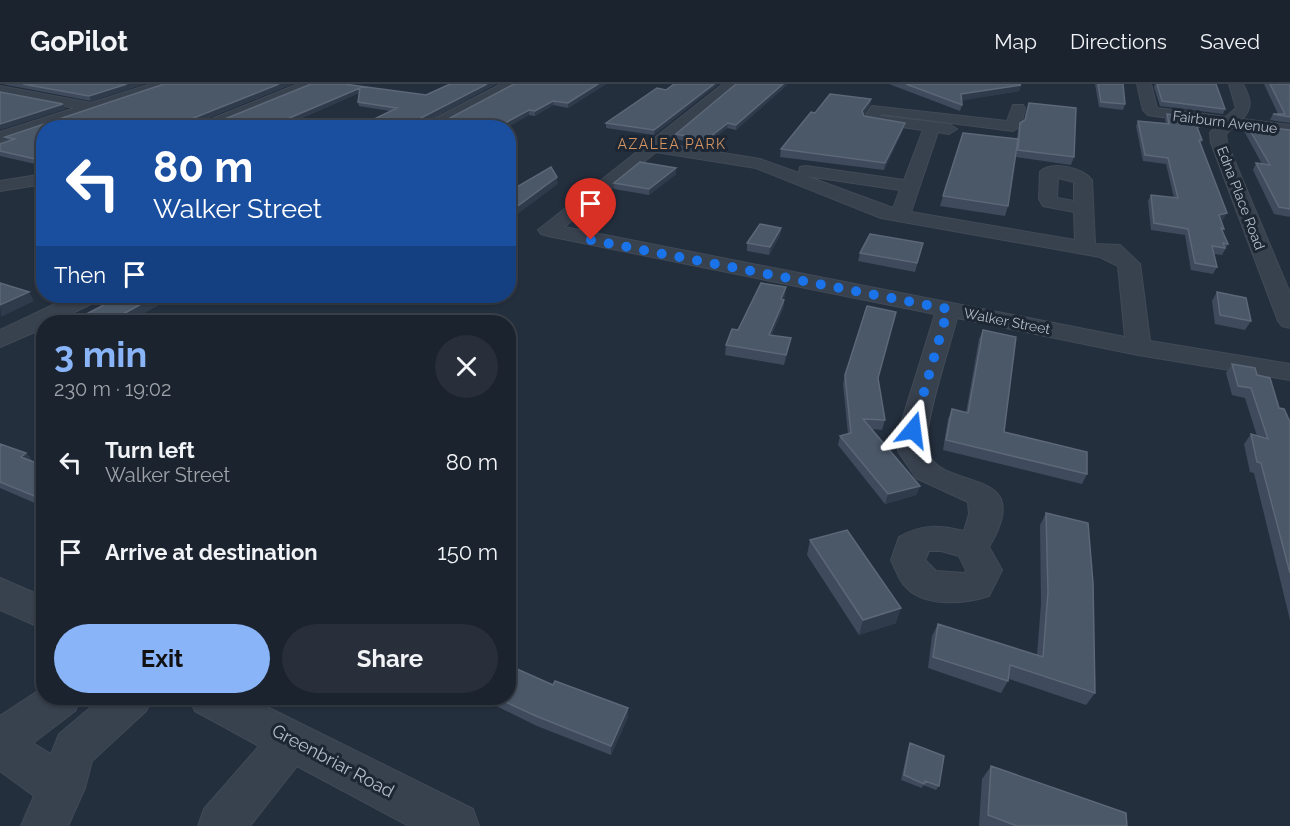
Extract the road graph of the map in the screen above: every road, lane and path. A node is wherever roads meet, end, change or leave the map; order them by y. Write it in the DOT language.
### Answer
graph roads {
  1 [pos="165,84"];
  2 [pos="310,84"];
  3 [pos="511,84"];
  4 [pos="731,84"];
  5 [pos="1144,84"];
  6 [pos="1236,84"];
  7 [pos="0,90"];
  8 [pos="93,107"];
  9 [pos="1017,108"];
  10 [pos="53,120"];
  11 [pos="217,120"];
  12 [pos="440,120"];
  13 [pos="1227,122"];
  14 [pos="36,125"];
  15 [pos="1013,126"];
  16 [pos="932,127"];
  17 [pos="1290,130"];
  18 [pos="0,137"];
  19 [pos="652,146"];
  20 [pos="760,164"];
  21 [pos="36,180"];
  22 [pos="0,186"];
  23 [pos="909,186"];
  24 [pos="1084,208"];
  25 [pos="900,215"];
  26 [pos="1085,243"];
  27 [pos="75,303"];
  28 [pos="948,309"];
  29 [pos="51,315"];
  30 [pos="1290,321"];
  31 [pos="36,322"];
  32 [pos="0,340"];
  33 [pos="1138,347"];
  34 [pos="1290,372"];
  35 [pos="971,546"];
  36 [pos="0,593"];
  37 [pos="36,611"];
  38 [pos="52,705"];
  39 [pos="97,705"];
  40 [pos="126,705"];
  41 [pos="223,705"];
  42 [pos="292,739"];
  43 [pos="0,744"];
  44 [pos="68,769"];
  45 [pos="44,826"];
  46 [pos="221,826"];
  47 [pos="456,826"];
  1 -- 8 [label="street"];
  2 -- 11 [label="street"];
  3 -- 12 [label="street"];
  4 -- 19 [label="street"];
  5 -- 13 [label="street, Fairburn Avenue"];
  6 -- 13 [label="street, Edna Place Road"];
  7 -- 8 [label="street"];
  8 -- 10 [label="street"];
  9 -- 15 [label="street"];
  13 -- 17 [label="street, Fairburn Avenue"];
  13 -- 30 [label="street, Edna Place Road"];
  14 -- 18 [label="street"];
  15 -- 16 [label="street"];
  15 -- 16 [label="street"];
  16 -- 23 [label="street"];
  19 -- 20 [label="street"];
  19 -- 28 [label="street, Walker Street"];
  20 -- 23 [label="street"];
  20 -- 25 [label="street"];
  21 -- 22 [label="street"];
  23 -- 25 [label="street"];
  24 -- 26 [label="street"];
  25 -- 26 [label="street"];
  26 -- 33 [label="street"];
  27 -- 29 [label="street"];
  28 -- 33 [label="street, Walker Street"];
  28 -- 35 [label="street"];
  31 -- 32 [label="street"];
  33 -- 34 [label="street, Walker Street"];
  36 -- 37 [label="street"];
  38 -- 43 [label="street"];
  39 -- 44 [label="street"];
  40 -- 44 [label="street"];
  41 -- 42 [label="street, Greenbriar Road"];
  42 -- 46 [label="street"];
  42 -- 47 [label="street, Greenbriar Road"];
  43 -- 44 [label="street"];
  44 -- 45 [label="street"];
}
